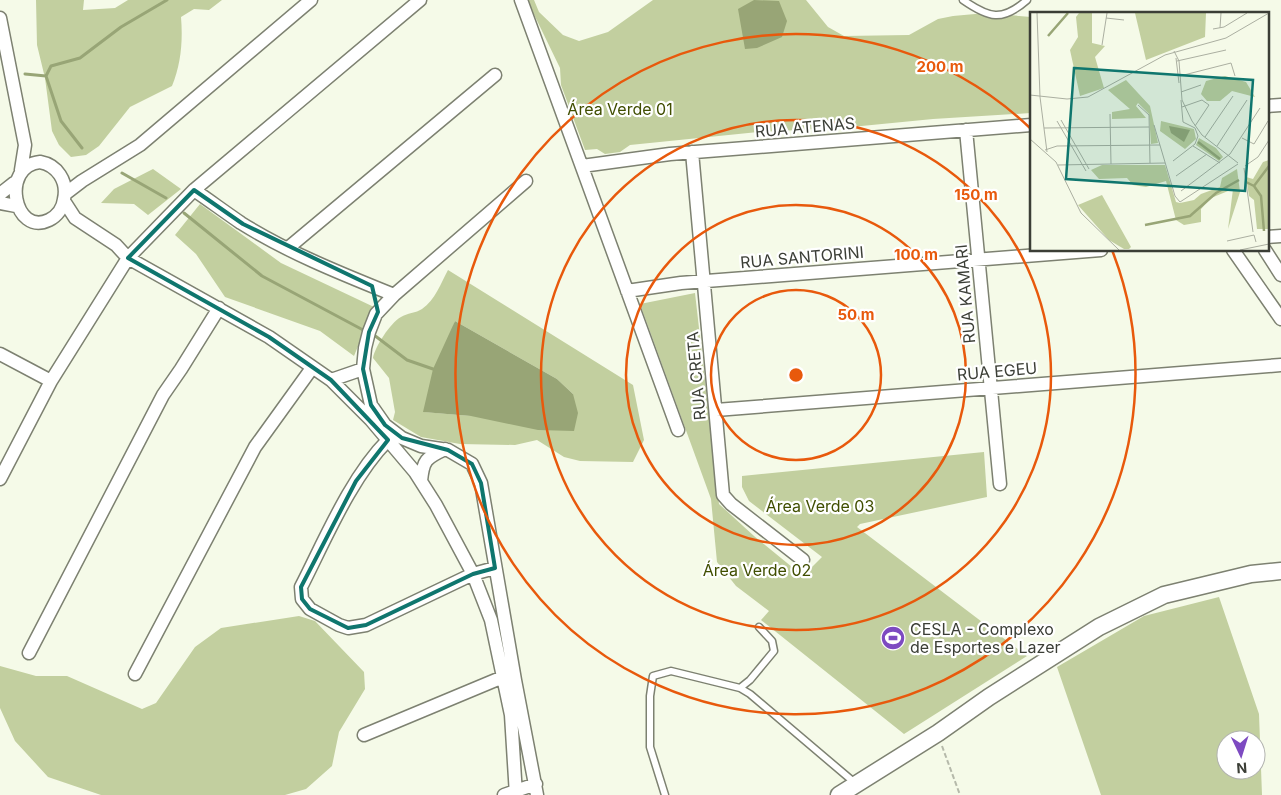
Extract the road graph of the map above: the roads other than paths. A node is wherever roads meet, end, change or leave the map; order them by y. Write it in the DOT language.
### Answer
graph roads {
  1 [pos="310,0"];
  2 [pos="420,0"];
  3 [pos="521,0"];
  4 [pos="963,0"];
  5 [pos="1027,0"];
  6 [pos="0,18"];
  7 [pos="495,75"];
  8 [pos="1281,105"];
  9 [pos="1268,106"];
  10 [pos="1030,125"];
  11 [pos="966,130"];
  12 [pos="26,145"];
  13 [pos="692,152"];
  14 [pos="46,163"];
  15 [pos="582,166"];
  16 [pos="21,170"];
  17 [pos="62,178"];
  18 [pos="82,180"];
  19 [pos="526,181"];
  20 [pos="14,183"];
  21 [pos="194,190"];
  22 [pos="0,194"];
  23 [pos="65,198"];
  24 [pos="0,203"];
  25 [pos="16,206"];
  26 [pos="75,218"];
  27 [pos="51,219"];
  28 [pos="1281,236"];
  29 [pos="1268,237"];
  30 [pos="288,248"];
  31 [pos="1089,251"];
  32 [pos="1234,251"];
  33 [pos="1265,251"];
  34 [pos="128,258"];
  35 [pos="978,260"];
  36 [pos="1281,275"];
  37 [pos="704,281"];
  38 [pos="372,286"];
  39 [pos="627,291"];
  40 [pos="394,295"];
  41 [pos="218,308"];
  42 [pos="378,312"];
  43 [pos="1281,319"];
  44 [pos="0,354"];
  45 [pos="1281,364"];
  46 [pos="312,368"];
  47 [pos="363,369"];
  48 [pos="51,380"];
  49 [pos="331,380"];
  50 [pos="990,388"];
  51 [pos="716,410"];
  52 [pos="678,430"];
  53 [pos="388,440"];
  54 [pos="445,449"];
  55 [pos="0,479"];
  56 [pos="421,481"];
  57 [pos="1000,484"];
  58 [pos="803,560"];
  59 [pos="495,568"];
  60 [pos="1281,571"];
  61 [pos="474,574"];
  62 [pos="759,627"];
  63 [pos="29,653"];
  64 [pos="135,674"];
  65 [pos="503,677"];
  66 [pos="740,688"];
  67 [pos="364,734"];
  68 [pos="856,784"];
  69 [pos="536,789"];
  70 [pos="512,793"];
  71 [pos="665,795"];
  72 [pos="839,795"];
  1 -- 18 [label="street"];
  2 -- 21 [label="street"];
  3 -- 15 [label="street"];
  4 -- 5 [label="lane"];
  6 -- 12 [label="street"];
  7 -- 30 [label="street"];
  8 -- 9 [label="street"];
  10 -- 11 [label="street, RUA ATENAS"];
  11 -- 13 [label="street, RUA ATENAS"];
  11 -- 35 [label="street, RUA KAMARI"];
  12 -- 14 [label="street"];
  12 -- 16 [label="street"];
  13 -- 15 [label="street, RUA ATENAS"];
  13 -- 37 [label="street, RUA CRETA"];
  14 -- 16 [label="street"];
  14 -- 17 [label="street"];
  15 -- 39 [label="street"];
  16 -- 20 [label="street"];
  17 -- 18 [label="street"];
  17 -- 23 [label="street"];
  18 -- 23 [label="street"];
  19 -- 40 [label="street"];
  20 -- 22 [label="street"];
  20 -- 25 [label="street"];
  21 -- 30 [label="street"];
  21 -- 34 [label="street"];
  23 -- 26 [label="street"];
  23 -- 27 [label="street"];
  24 -- 25 [label="street"];
  25 -- 27 [label="street"];
  26 -- 27 [label="street"];
  26 -- 34 [label="street"];
  28 -- 29 [label="street"];
  30 -- 38 [label="street"];
  31 -- 35 [label="street, RUA SANTORINI"];
  32 -- 43 [label="street"];
  33 -- 36 [label="street"];
  34 -- 41 [label="street"];
  34 -- 48 [label="street"];
  35 -- 37 [label="street, RUA SANTORINI"];
  35 -- 50 [label="street, RUA KAMARI"];
  37 -- 39 [label="street, RUA SANTORINI"];
  37 -- 51 [label="street, RUA CRETA"];
  38 -- 40 [label="street"];
  38 -- 42 [label="street"];
  39 -- 52 [label="street"];
  40 -- 42 [label="street"];
  41 -- 46 [label="street"];
  41 -- 63 [label="street"];
  42 -- 47 [label="street"];
  44 -- 48 [label="street"];
  45 -- 50 [label="street, RUA EGEU"];
  46 -- 49 [label="street"];
  46 -- 64 [label="street"];
  47 -- 49 [label="street"];
  47 -- 54 [label="street"];
  48 -- 55 [label="street"];
  49 -- 53 [label="street"];
  50 -- 51 [label="street, RUA EGEU"];
  50 -- 57 [label="street, RUA KAMARI"];
  51 -- 58 [label="street, RUA CRETA"];
  53 -- 56 [label="street"];
  53 -- 61 [label="street"];
  54 -- 56 [label="street"];
  54 -- 59 [label="street"];
  56 -- 61 [label="street"];
  59 -- 61 [label="street"];
  59 -- 69 [label="street"];
  60 -- 68 [label="street"];
  61 -- 65 [label="street"];
  62 -- 66 [label="lane"];
  65 -- 67 [label="street"];
  65 -- 70 [label="street"];
  66 -- 68 [label="lane"];
  66 -- 71 [label="lane"];
  68 -- 72 [label="street"];
  69 -- 70 [label="street"];
}
